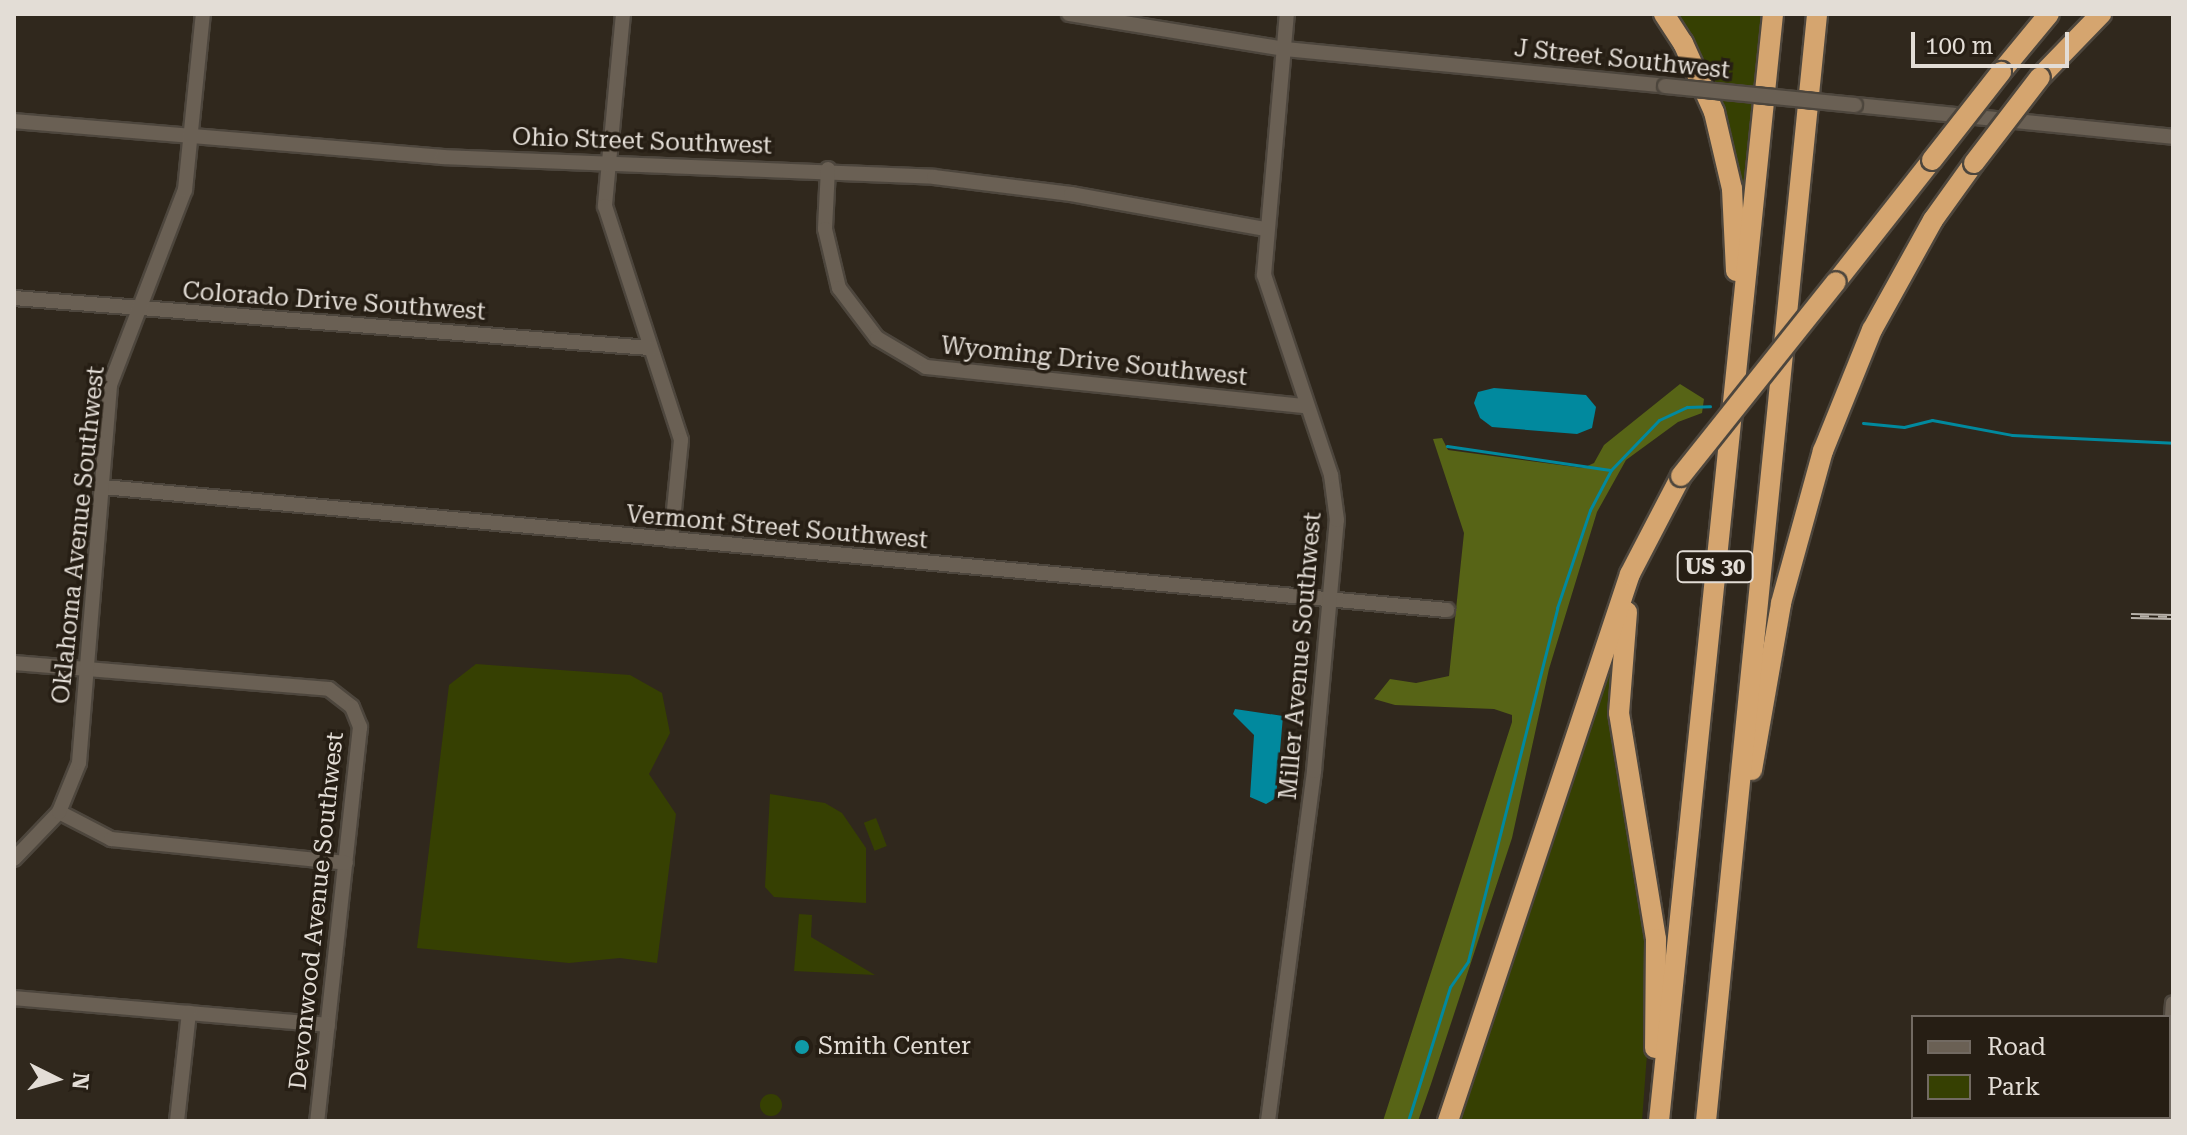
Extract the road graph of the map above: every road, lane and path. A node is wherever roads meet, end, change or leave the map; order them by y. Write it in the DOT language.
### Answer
graph roads {
  1 [pos="203,14"];
  2 [pos="623,14"];
  3 [pos="1069,14"];
  4 [pos="1287,14"];
  5 [pos="1664,14"];
  6 [pos="1773,14"];
  7 [pos="1817,14"];
  8 [pos="2049,14"];
  9 [pos="2101,14"];
  10 [pos="1284,49"];
  11 [pos="14,121"];
  12 [pos="193,135"];
  13 [pos="2173,137"];
  14 [pos="608,167"];
  15 [pos="828,169"];
  16 [pos="1266,229"];
  17 [pos="14,298"];
  18 [pos="138,309"];
  19 [pos="650,348"];
  20 [pos="1306,406"];
  21 [pos="1724,474"];
  22 [pos="103,487"];
  23 [pos="671,540"];
  24 [pos="1641,553"];
  25 [pos="1331,600"];
  26 [pos="1447,610"];
  27 [pos="14,663"];
  28 [pos="87,669"];
  29 [pos="59,812"];
  30 [pos="14,859"];
  31 [pos="346,863"];
  32 [pos="1728,891"];
  33 [pos="14,998"];
  34 [pos="2173,1003"];
  35 [pos="189,1013"];
  36 [pos="328,1025"];
  37 [pos="2171,1028"];
  38 [pos="177,1121"];
  39 [pos="317,1121"];
  40 [pos="1268,1121"];
  41 [pos="1448,1121"];
  42 [pos="1656,1121"];
  43 [pos="1706,1121"];
  1 -- 12 [label="street, Oklahoma Avenue Southwest"];
  2 -- 14 [label="street"];
  3 -- 10 [label="street, J Street Southwest"];
  4 -- 10 [label="street, Miller Avenue Southwest"];
  5 -- 21 [label="highway"];
  6 -- 21 [label="highway, US 30"];
  7 -- 32 [label="highway, US 30"];
  8 -- 24 [label="highway, bridge"];
  9 -- 32 [label="highway, bridge"];
  10 -- 13 [label="street, J Street Southwest, bridge"];
  10 -- 16 [label="street, Miller Avenue Southwest"];
  11 -- 12 [label="street, Ohio Street Southwest"];
  12 -- 14 [label="street, Ohio Street Southwest"];
  12 -- 18 [label="street, Oklahoma Avenue Southwest"];
  14 -- 15 [label="street, Ohio Street Southwest"];
  14 -- 19 [label="street"];
  15 -- 16 [label="street, Ohio Street Southwest"];
  15 -- 20 [label="street, Wyoming Drive Southwest"];
  16 -- 20 [label="street, Miller Avenue Southwest"];
  17 -- 18 [label="street, Colorado Drive Southwest"];
  18 -- 19 [label="street, Colorado Drive Southwest"];
  18 -- 22 [label="street, Oklahoma Avenue Southwest"];
  19 -- 23 [label="street"];
  20 -- 25 [label="street, Miller Avenue Southwest"];
  21 -- 42 [label="highway, US 30"];
  22 -- 23 [label="street, Vermont Street Southwest"];
  22 -- 28 [label="street, Oklahoma Avenue Southwest"];
  23 -- 25 [label="street, Vermont Street Southwest"];
  24 -- 41 [label="highway"];
  24 -- 42 [label="highway"];
  25 -- 26 [label="street, Vermont Street Southwest"];
  25 -- 40 [label="street, Miller Avenue Southwest"];
  27 -- 28 [label="street"];
  28 -- 29 [label="street, Oklahoma Avenue Southwest"];
  28 -- 31 [label="street, Devonwood Avenue Southwest"];
  29 -- 30 [label="street, Oklahoma Avenue Southwest"];
  29 -- 31 [label="street"];
  31 -- 36 [label="street, Devonwood Avenue Southwest"];
  32 -- 43 [label="highway, US 30"];
  33 -- 35 [label="street"];
  34 -- 37 [label="street"];
  35 -- 36 [label="street"];
  35 -- 38 [label="street"];
  36 -- 39 [label="street, Devonwood Avenue Southwest"];
}
